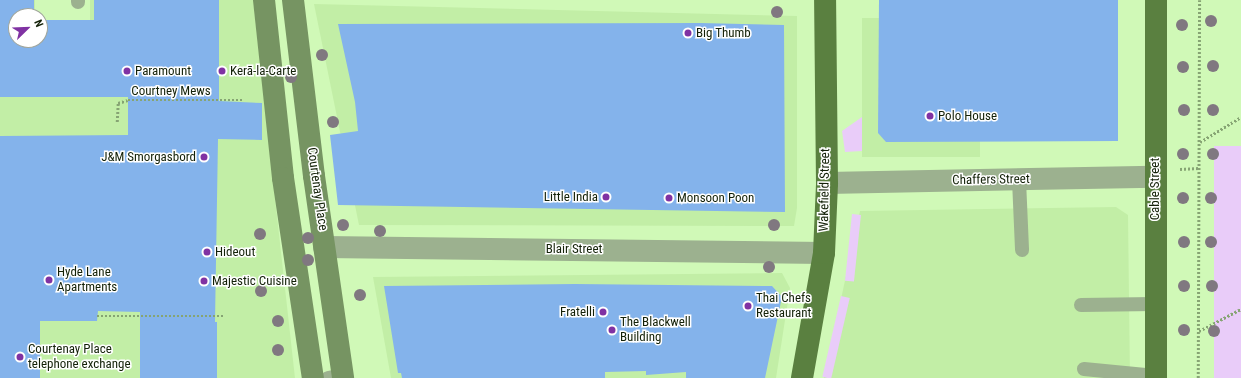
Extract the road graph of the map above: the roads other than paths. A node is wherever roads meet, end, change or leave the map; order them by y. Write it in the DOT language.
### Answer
graph roads {
  1 [pos="264,0"];
  2 [pos="293,0"];
  3 [pos="825,0"];
  4 [pos="1156,0"];
  5 [pos="1164,173"];
  6 [pos="1019,180"];
  7 [pos="827,183"];
  8 [pos="324,247"];
  9 [pos="1022,250"];
  10 [pos="824,252"];
  11 [pos="1154,304"];
  12 [pos="1081,305"];
  13 [pos="1084,374"];
  14 [pos="805,375"];
  15 [pos="338,377"];
  16 [pos="1156,377"];
  17 [pos="313,378"];
  1 -- 17 [label="street"];
  2 -- 8 [label="street, Courtenay Place"];
  3 -- 7 [label="main road, Wakefield Street"];
  4 -- 5 [label="main road, Cable Street"];
  5 -- 6 [label="street, Chaffers Street"];
  5 -- 11 [label="main road, Cable Street"];
  6 -- 7 [label="street, Chaffers Street"];
  6 -- 9 [label="lane"];
  7 -- 10 [label="main road, Wakefield Street"];
  8 -- 10 [label="street, Blair Street"];
  8 -- 15 [label="street, Courtenay Place"];
  10 -- 14 [label="main road, Wakefield Street"];
  11 -- 12 [label="lane"];
  11 -- 16 [label="main road, Cable Street"];
  13 -- 16 [label="lane"];
}
